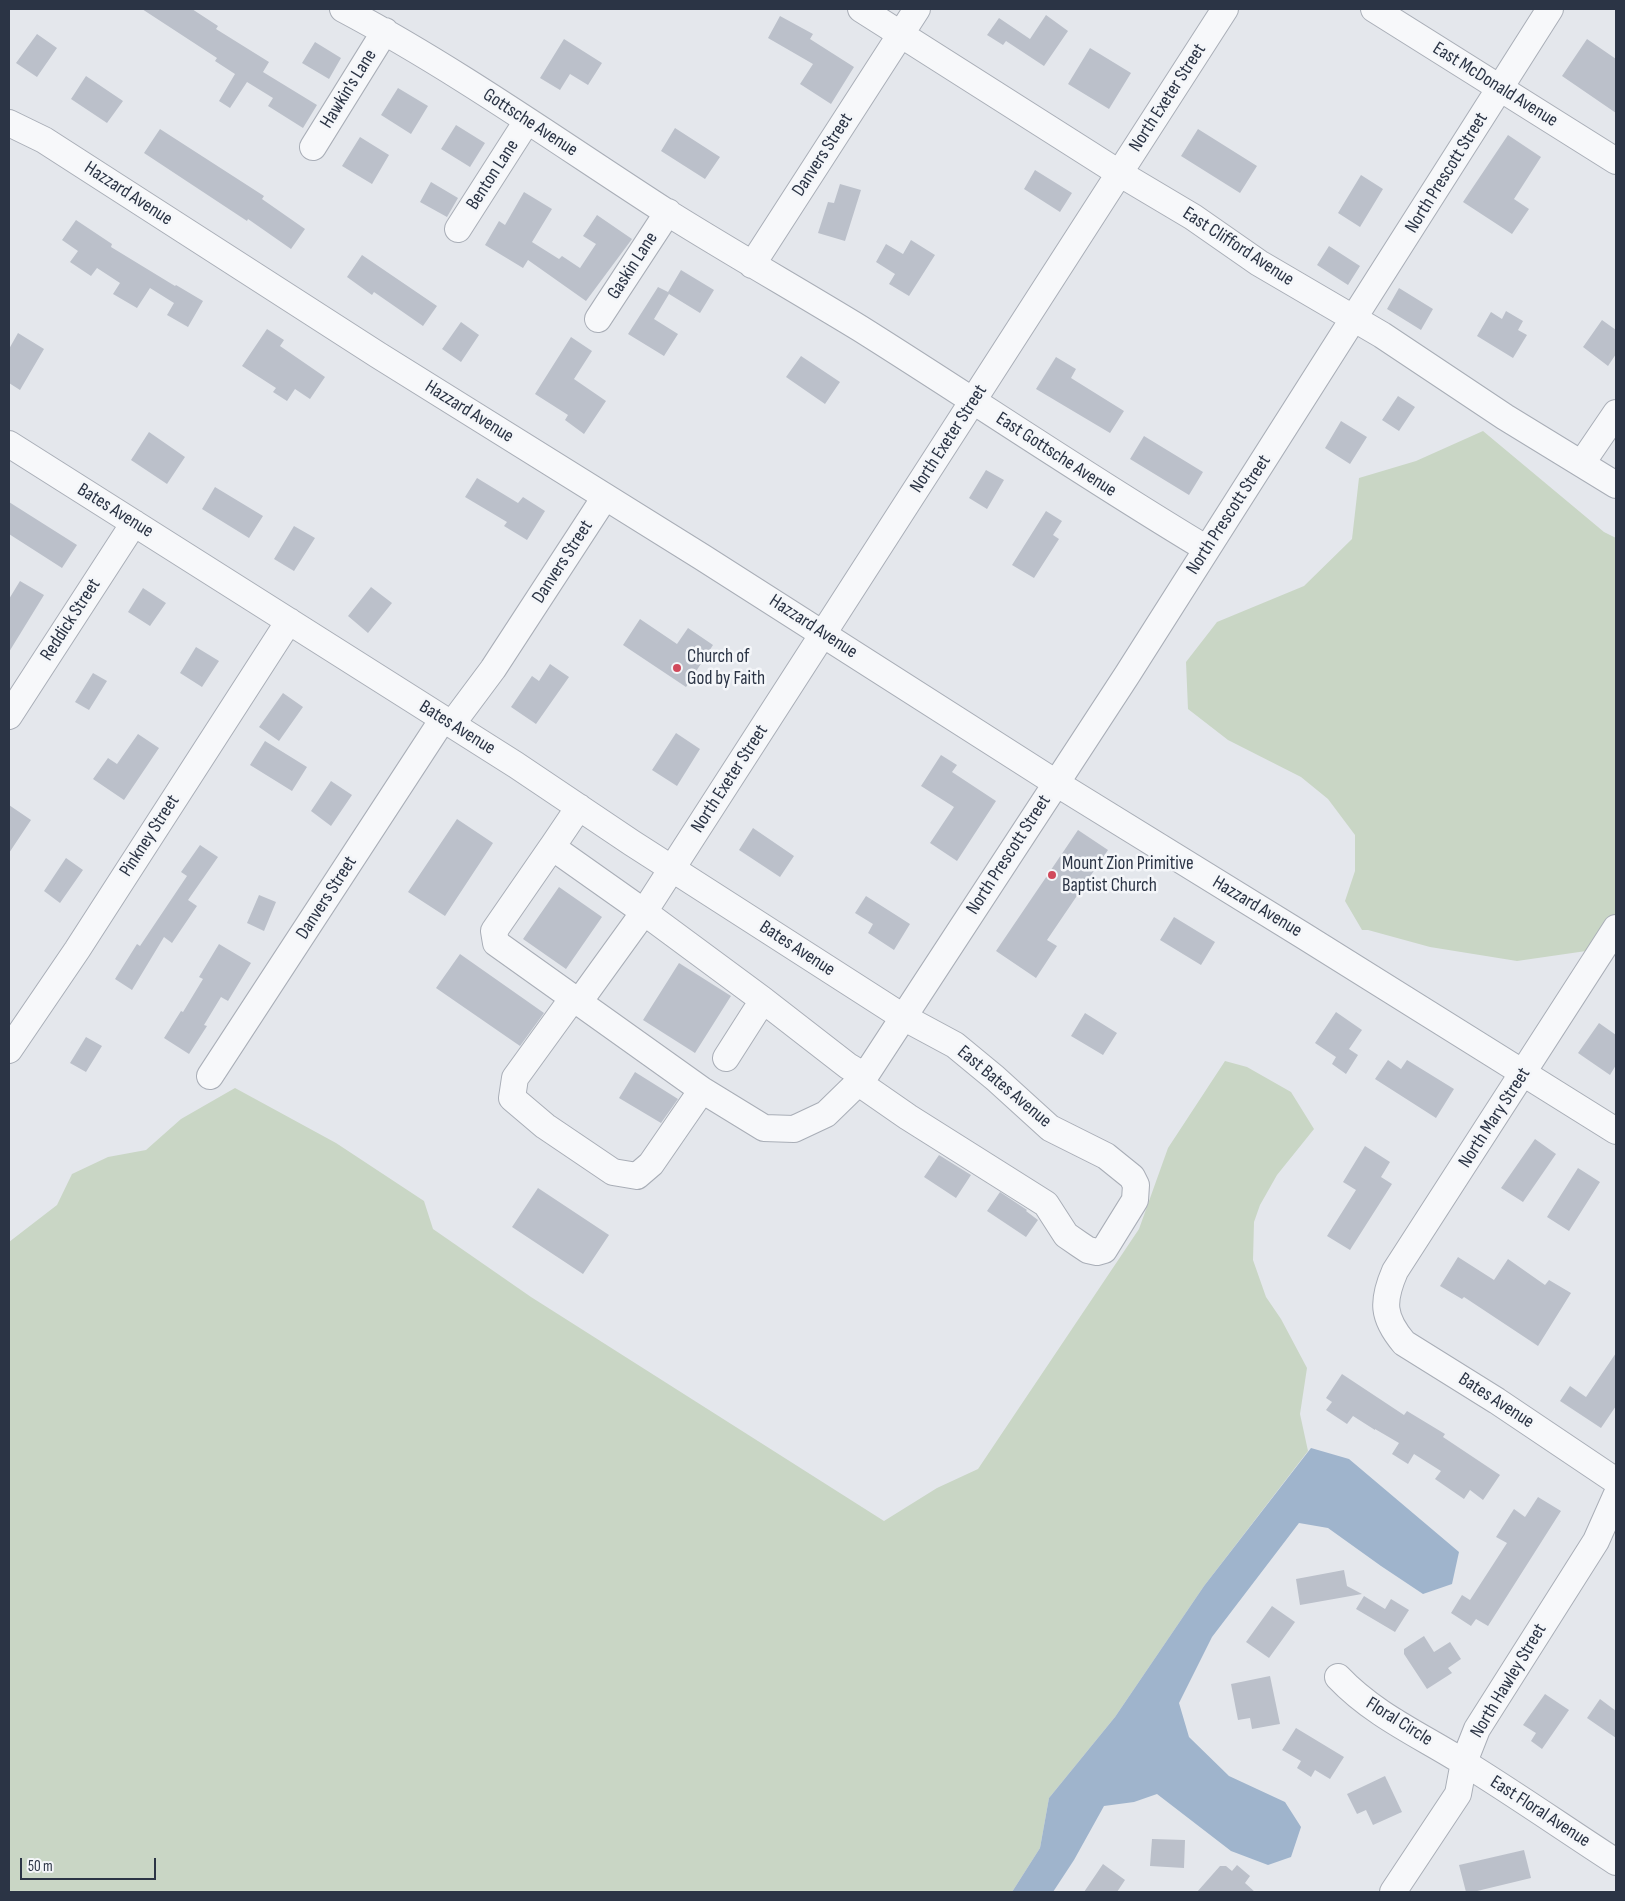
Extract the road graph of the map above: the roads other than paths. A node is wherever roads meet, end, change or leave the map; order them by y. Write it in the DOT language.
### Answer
graph roads {
  1 [pos="343,9"];
  2 [pos="861,9"];
  3 [pos="917,9"];
  4 [pos="1225,9"];
  5 [pos="1374,9"];
  6 [pos="1550,9"];
  7 [pos="385,31"];
  8 [pos="901,33"];
  9 [pos="1501,88"];
  10 [pos="528,121"];
  11 [pos="9,123"];
  12 [pos="314,146"];
  13 [pos="1616,161"];
  14 [pos="1119,173"];
  15 [pos="668,212"];
  16 [pos="458,229"];
  17 [pos="752,265"];
  18 [pos="598,319"];
  19 [pos="1354,319"];
  20 [pos="974,401"];
  21 [pos="1616,413"];
  22 [pos="9,444"];
  23 [pos="1582,463"];
  24 [pos="1616,485"];
  25 [pos="605,497"];
  26 [pos="134,523"];
  27 [pos="1207,549"];
  28 [pos="289,621"];
  29 [pos="823,634"];
  30 [pos="9,716"];
  31 [pos="447,722"];
  32 [pos="1056,783"];
  33 [pos="579,807"];
  34 [pos="552,847"];
  35 [pos="672,869"];
  36 [pos="644,912"];
  37 [pos="1616,928"];
  38 [pos="576,1000"];
  39 [pos="763,1000"];
  40 [pos="903,1017"];
  41 [pos="9,1050"];
  42 [pos="726,1058"];
  43 [pos="1524,1073"];
  44 [pos="210,1076"];
  45 [pos="862,1079"];
  46 [pos="702,1090"];
  47 [pos="1616,1131"];
  48 [pos="1386,1312"];
  49 [pos="1616,1481"];
  50 [pos="1616,1496"];
  51 [pos="1338,1677"];
  52 [pos="1464,1762"];
  53 [pos="1616,1862"];
  54 [pos="1393,1892"];
  1 -- 7 [label="street, Gottsche Avenue"];
  2 -- 8 [label="street, East Clifford Avenue"];
  3 -- 8 [label="street, Danvers Street"];
  4 -- 14 [label="street, North Exeter Street"];
  5 -- 9 [label="street, East McDonald Avenue"];
  6 -- 9 [label="street, North Prescott Street"];
  7 -- 10 [label="street, Gottsche Avenue"];
  7 -- 12 [label="street, Hawkin's Lane"];
  8 -- 14 [label="street, East Clifford Avenue"];
  8 -- 17 [label="street, Danvers Street"];
  9 -- 13 [label="street, East McDonald Avenue"];
  9 -- 19 [label="street, North Prescott Street"];
  10 -- 15 [label="street, Gottsche Avenue"];
  10 -- 16 [label="street, Benton Lane"];
  11 -- 25 [label="street, Hazzard Avenue"];
  14 -- 19 [label="street, East Clifford Avenue"];
  14 -- 20 [label="street, North Exeter Street"];
  15 -- 17 [label="street, Gottsche Avenue"];
  15 -- 18 [label="street, Gaskin Lane"];
  17 -- 20 [label="street, East Gottsche Avenue"];
  19 -- 23 [label="street, East Clifford Avenue"];
  19 -- 27 [label="street, North Prescott Street"];
  20 -- 27 [label="street, East Gottsche Avenue"];
  20 -- 29 [label="street, North Exeter Street"];
  21 -- 23 [label="street"];
  22 -- 26 [label="street, Bates Avenue"];
  23 -- 24 [label="street, East Clifford Avenue"];
  25 -- 29 [label="street, Hazzard Avenue"];
  25 -- 31 [label="street, Danvers Street"];
  26 -- 28 [label="street, Bates Avenue"];
  26 -- 30 [label="street, Reddick Street"];
  27 -- 32 [label="street, North Prescott Street"];
  28 -- 31 [label="street, Bates Avenue"];
  28 -- 41 [label="street, Pinkney Street"];
  29 -- 32 [label="street, Hazzard Avenue"];
  29 -- 35 [label="street, North Exeter Street"];
  31 -- 33 [label="street, Bates Avenue"];
  31 -- 44 [label="street, Danvers Street"];
  32 -- 40 [label="street, North Prescott Street"];
  32 -- 43 [label="street, Hazzard Avenue"];
  33 -- 34 [label="street, North Prescott Street"];
  33 -- 35 [label="street, Bates Avenue"];
  34 -- 36 [label="street, East Bates Avenue"];
  34 -- 38 [label="street, North Prescott Street"];
  35 -- 36 [label="street, North Exeter Street"];
  35 -- 40 [label="street, Bates Avenue"];
  36 -- 38 [label="street, North Exeter Street"];
  36 -- 39 [label="street, East Bates Avenue"];
  37 -- 43 [label="street, North Mary Street"];
  38 -- 46 [label="street, North Prescott Street"];
  38 -- 46 [label="street, North Exeter Street"];
  39 -- 42 [label="street"];
  39 -- 45 [label="street, East Bates Avenue"];
  40 -- 45 [label="street, North Prescott Street"];
  40 -- 45 [label="street, East Bates Avenue"];
  43 -- 47 [label="street, Hazzard Avenue"];
  43 -- 48 [label="street, North Mary Street"];
  45 -- 46 [label="street, North Prescott Street"];
  48 -- 49 [label="street, Bates Avenue"];
  50 -- 52 [label="street, North Hawley Street"];
  51 -- 52 [label="street, Floral Circle"];
  52 -- 53 [label="street, East Floral Avenue"];
  52 -- 54 [label="street, North Hawley Street"];
}
